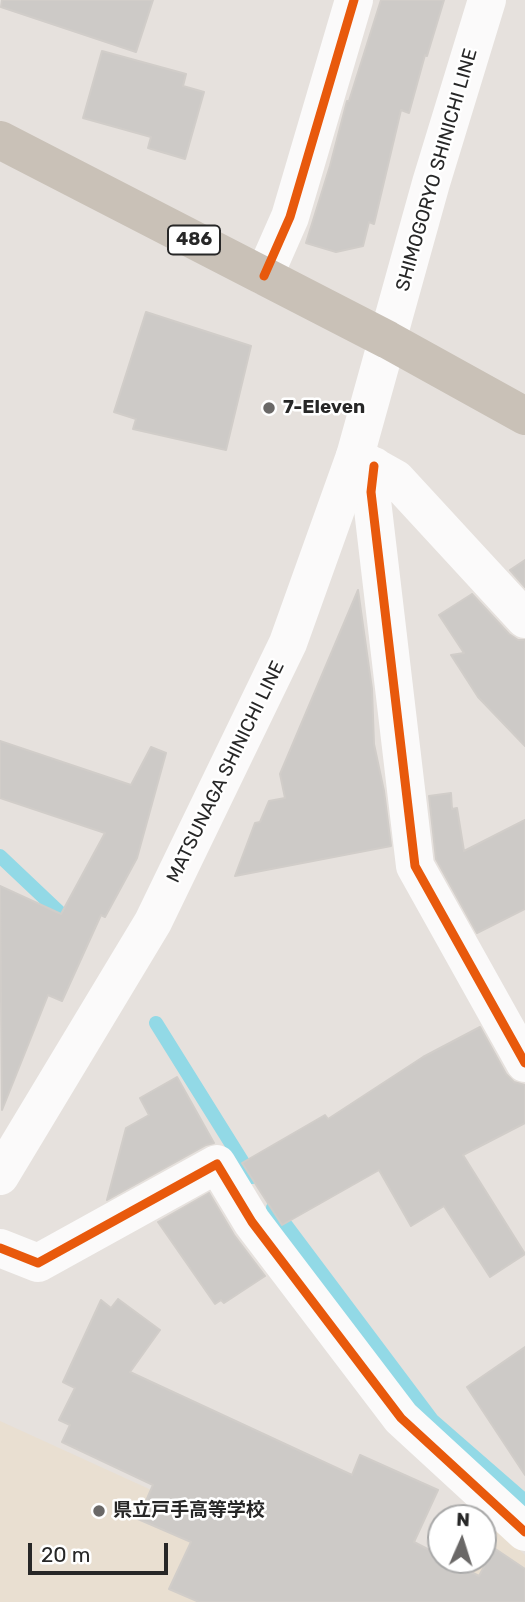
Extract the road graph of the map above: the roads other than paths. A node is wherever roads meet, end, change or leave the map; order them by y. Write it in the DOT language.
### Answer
graph roads {
  1 [pos="354,0"];
  2 [pos="486,0"];
  3 [pos="0,140"];
  4 [pos="264,276"];
  5 [pos="388,340"];
  6 [pos="525,416"];
  7 [pos="365,461"];
  8 [pos="525,619"];
  9 [pos="525,1063"];
  10 [pos="0,1176"];
  11 [pos="0,1248"];
  12 [pos="525,1532"];
  1 -- 4 [label="street"];
  2 -- 5 [label="street, SHIMOGORYO SHINICHI LINE"];
  3 -- 4 [label="highway, 486"];
  4 -- 5 [label="highway, 486"];
  5 -- 6 [label="highway, 486"];
  5 -- 7 [label="street, MATSUNAGA SHINICHI LINE"];
  7 -- 8 [label="street"];
  7 -- 9 [label="street"];
  7 -- 10 [label="street, MATSUNAGA SHINICHI LINE"];
  11 -- 12 [label="street"];
}
